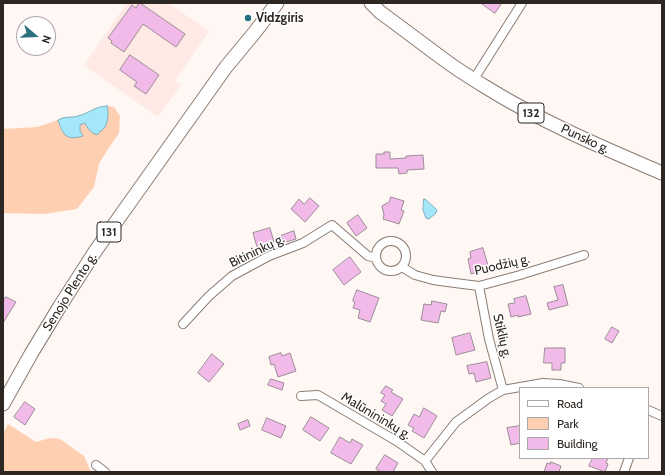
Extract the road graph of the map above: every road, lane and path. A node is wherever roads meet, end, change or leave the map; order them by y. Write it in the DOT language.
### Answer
graph roads {
  1 [pos="266,3"];
  2 [pos="276,3"];
  3 [pos="371,3"];
  4 [pos="381,3"];
  5 [pos="522,3"];
  6 [pos="411,34"];
  7 [pos="226,67"];
  8 [pos="474,79"];
  9 [pos="662,172"];
  10 [pos="584,255"];
  11 [pos="376,258"];
  12 [pos="402,267"];
  13 [pos="479,286"];
  14 [pos="183,324"];
  15 [pos="575,387"];
  16 [pos="503,390"];
  17 [pos="301,396"];
  18 [pos="3,404"];
  19 [pos="649,410"];
  20 [pos="662,416"];
  21 [pos="629,459"];
  22 [pos="425,461"];
  23 [pos="96,465"];
  24 [pos="105,472"];
  25 [pos="432,472"];
  26 [pos="624,472"];
  1 -- 7 [label="main road, Senojo Plento g."];
  2 -- 7 [label="main road, Senojo Plento g."];
  3 -- 6 [label="main road, Punsko g."];
  4 -- 6 [label="main road, Punsko g."];
  5 -- 8 [label="street"];
  6 -- 8 [label="main road, Punsko g. / 132"];
  7 -- 18 [label="main road, Senojo Plento g. / 131"];
  8 -- 9 [label="main road, Punsko g. / 132"];
  10 -- 13 [label="street, Puodžių g."];
  11 -- 12 [label="street"];
  11 -- 12 [label="street"];
  11 -- 14 [label="street, Bitininkų g."];
  12 -- 13 [label="street, Puodžių g."];
  13 -- 16 [label="street, Stiklių g."];
  15 -- 16 [label="street"];
  16 -- 22 [label="street"];
  17 -- 22 [label="street, Malūnininkų g."];
  19 -- 20 [label="street"];
  21 -- 26 [label="street"];
  22 -- 25 [label="street, Malūnininkų g."];
  23 -- 24 [label="street"];
}
